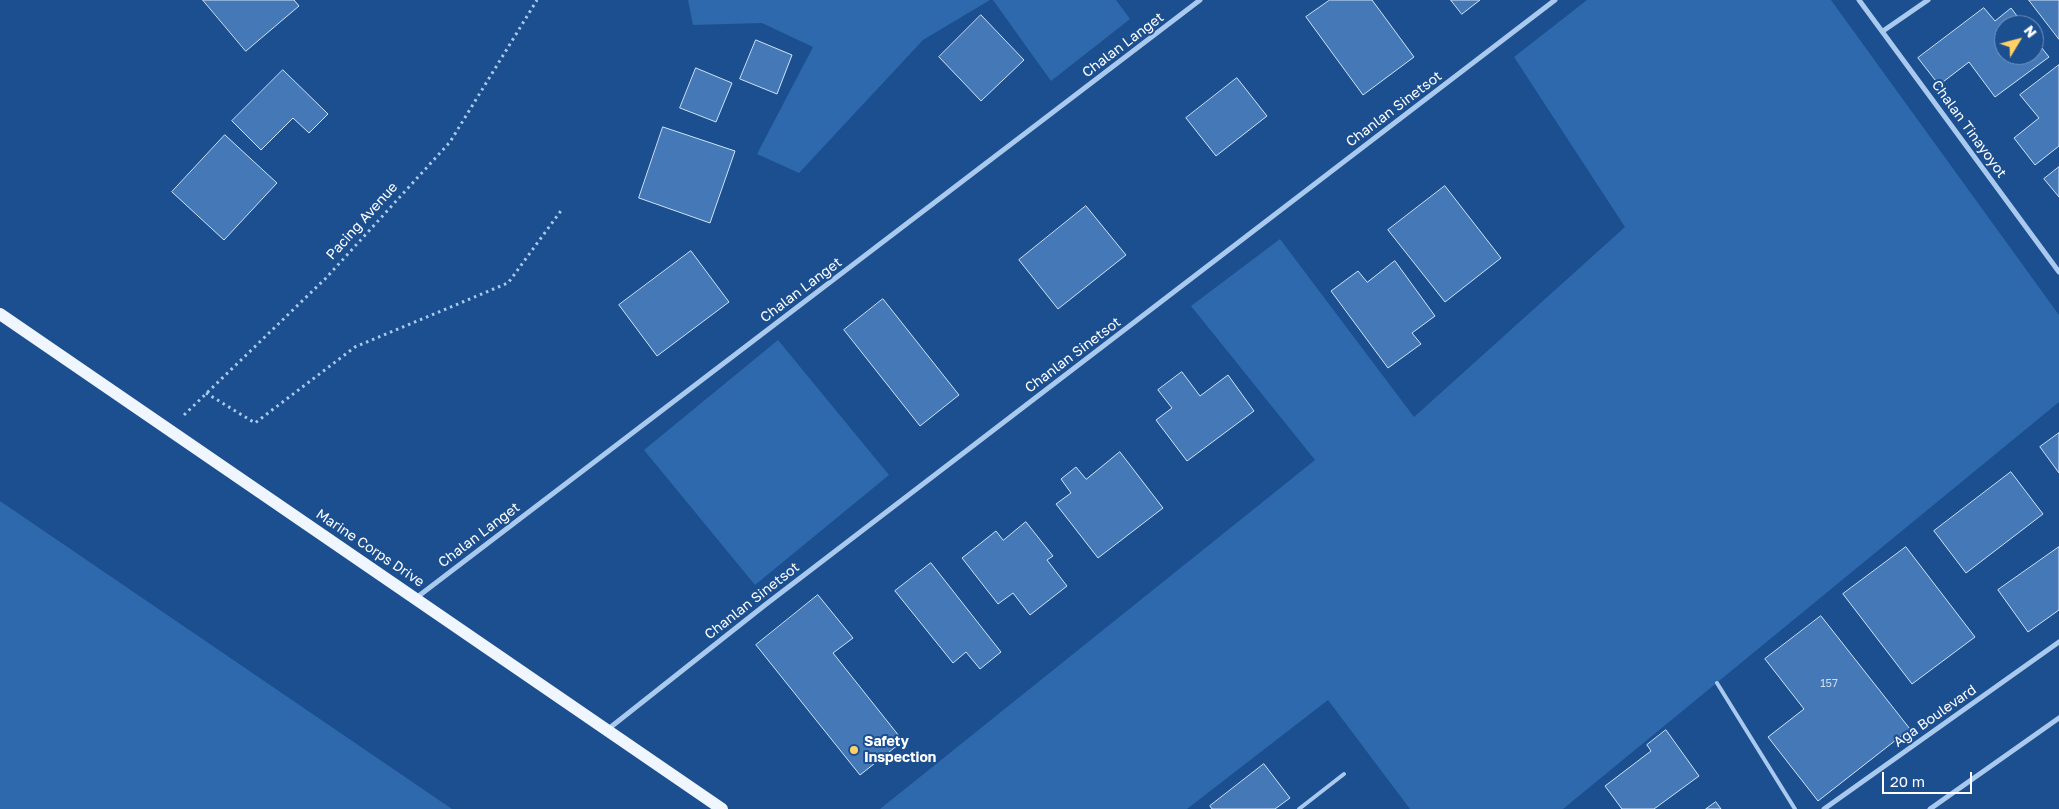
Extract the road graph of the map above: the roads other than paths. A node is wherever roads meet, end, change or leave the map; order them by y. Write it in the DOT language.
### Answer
graph roads {
  1 [pos="1200,0"];
  2 [pos="1555,0"];
  3 [pos="1859,0"];
  4 [pos="1928,0"];
  5 [pos="1883,31"];
  6 [pos="2059,272"];
  7 [pos="0,314"];
  8 [pos="416,598"];
  9 [pos="2059,642"];
  10 [pos="1717,682"];
  11 [pos="2059,718"];
  12 [pos="607,730"];
  13 [pos="1344,774"];
  14 [pos="722,809"];
  15 [pos="1299,809"];
  16 [pos="1795,809"];
  17 [pos="1824,809"];
  18 [pos="1930,809"];
  1 -- 8 [label="street, Chalan Langet"];
  2 -- 12 [label="street, Chanlan Sinetsot"];
  3 -- 5 [label="street, Chalan Tinayoyot"];
  4 -- 5 [label="street"];
  5 -- 6 [label="street, Chalan Tinayoyot"];
  7 -- 8 [label="main road, Marine Corps Drive"];
  8 -- 12 [label="main road, Marine Corps Drive"];
  9 -- 17 [label="street, Aga Boulevard"];
  10 -- 16 [label="lane"];
  11 -- 18 [label="street"];
  12 -- 14 [label="main road, Marine Corps Drive"];
  13 -- 15 [label="lane"];
}
